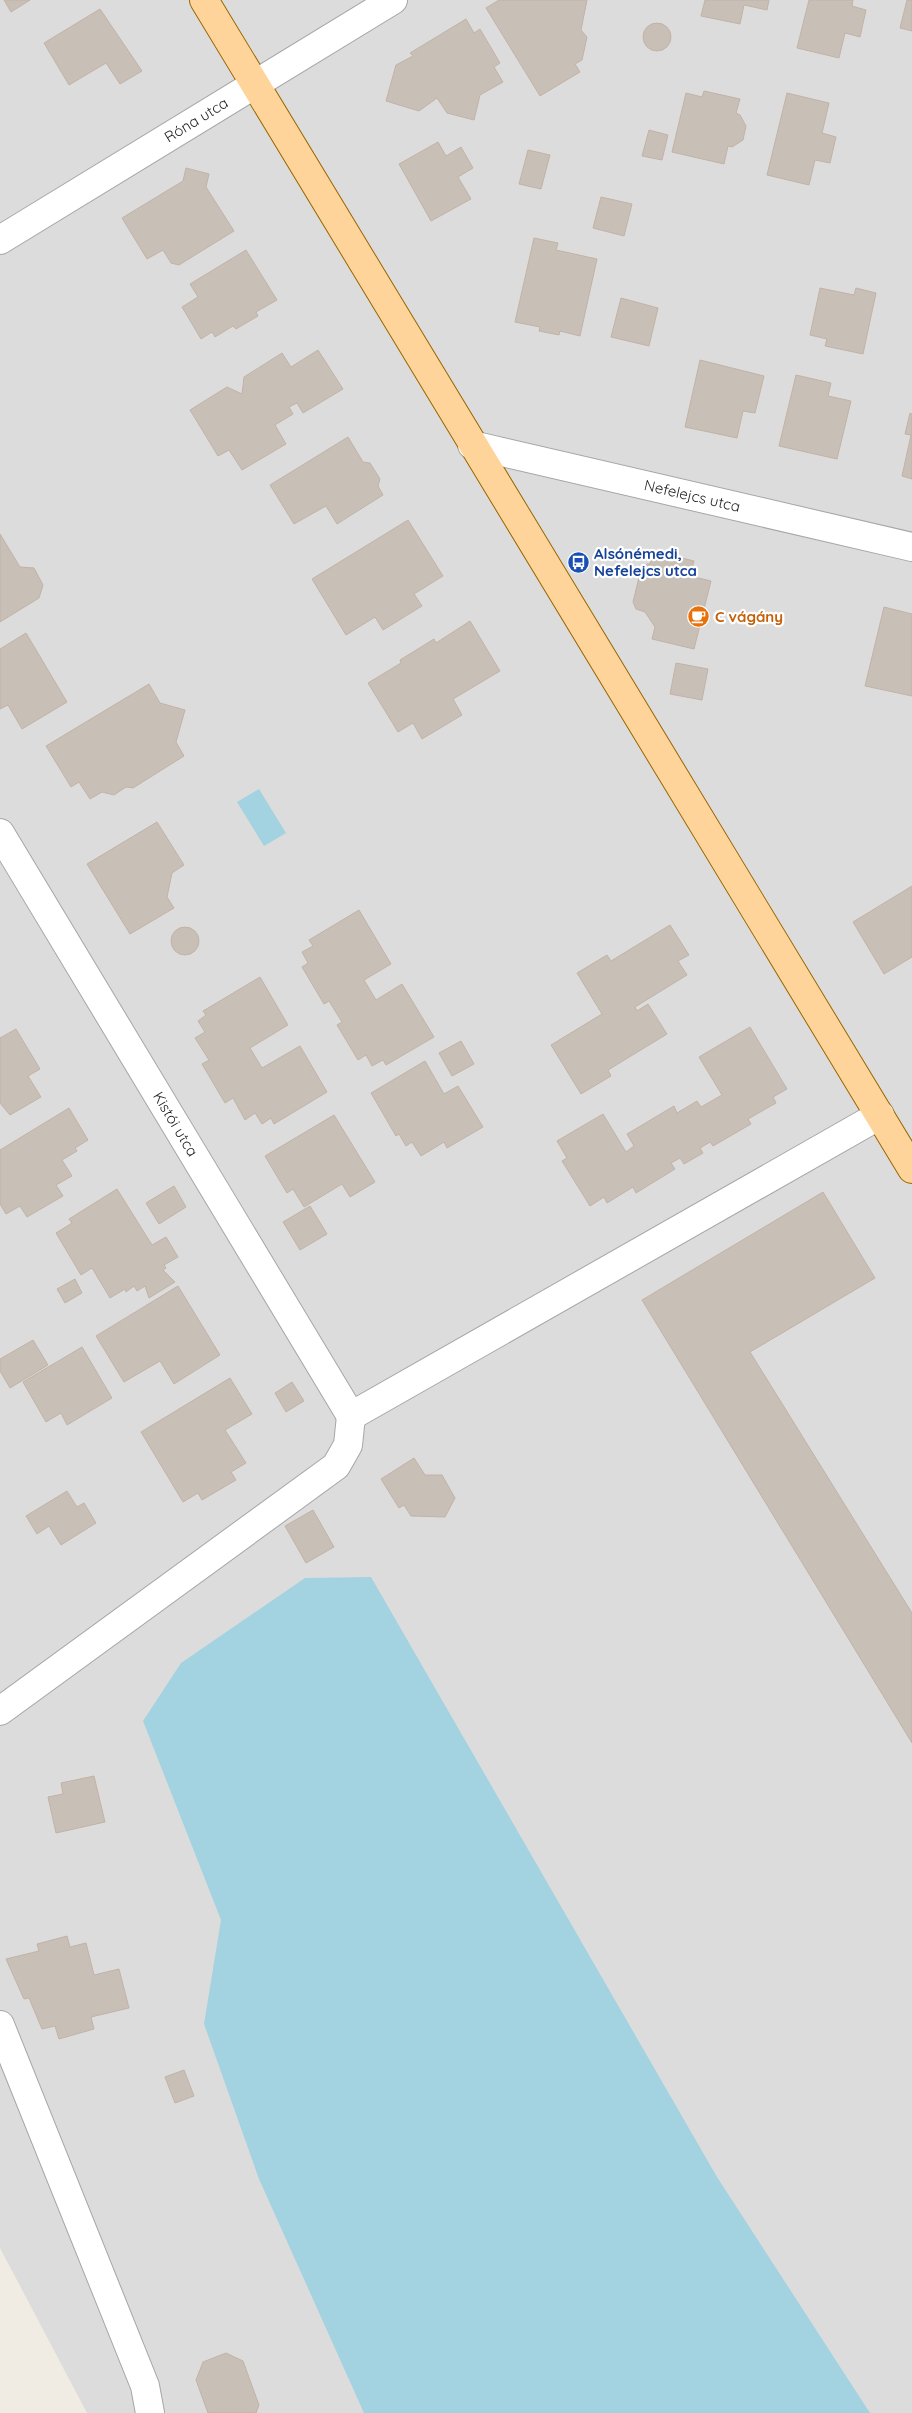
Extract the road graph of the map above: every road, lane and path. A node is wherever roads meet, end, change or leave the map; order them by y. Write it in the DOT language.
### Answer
graph roads {
  1 [pos="204,0"];
  2 [pos="393,0"];
  3 [pos="256,86"];
  4 [pos="0,240"];
  5 [pos="472,445"];
  6 [pos="912,547"];
  7 [pos="0,833"];
  8 [pos="880,1116"];
  9 [pos="912,1169"];
  10 [pos="351,1416"];
  11 [pos="0,1711"];
  12 [pos="0,2025"];
  13 [pos="150,2413"];
  1 -- 3 [label="main road"];
  2 -- 3 [label="street, Róna utca"];
  3 -- 4 [label="street, Róna utca"];
  3 -- 5 [label="main road"];
  5 -- 6 [label="street, Nefelejcs utca"];
  5 -- 8 [label="main road"];
  7 -- 10 [label="street, Kistói utca"];
  8 -- 9 [label="main road"];
  8 -- 10 [label="street"];
  10 -- 11 [label="street"];
  12 -- 13 [label="street"];
}
